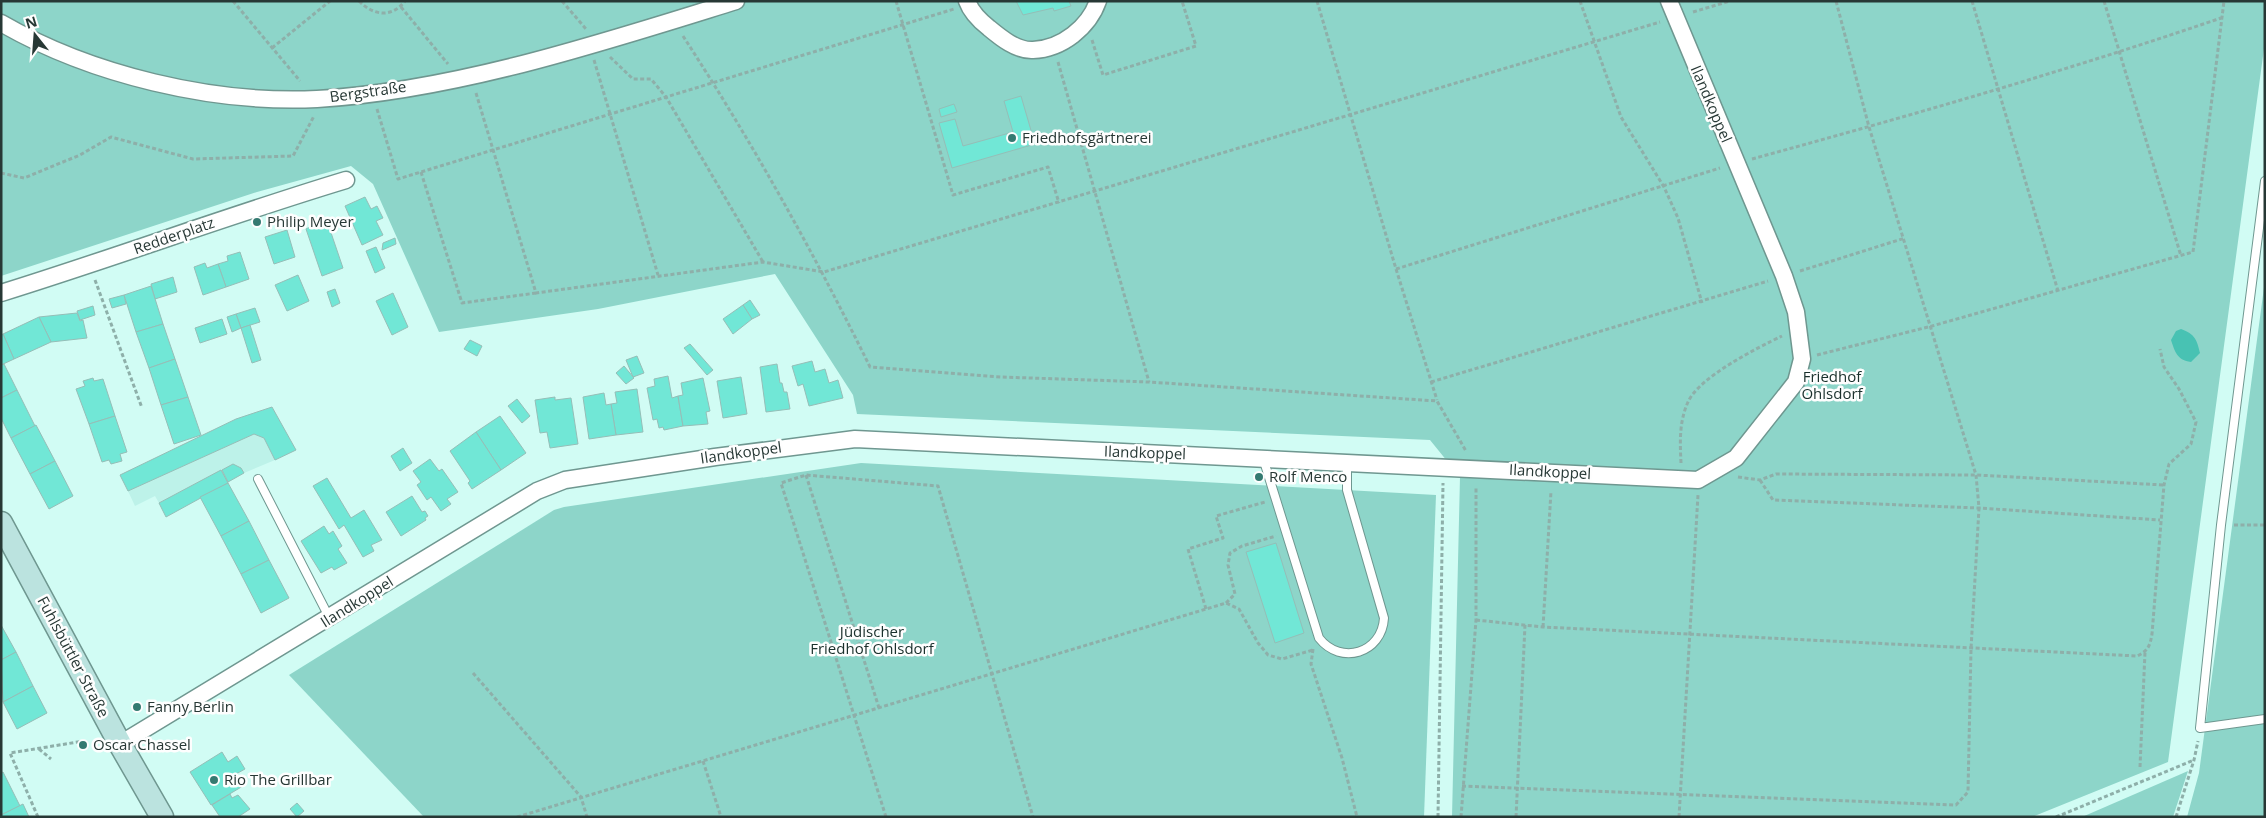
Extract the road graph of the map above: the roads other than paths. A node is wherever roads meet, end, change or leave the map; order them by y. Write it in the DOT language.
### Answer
graph roads {
  1 [pos="736,1"];
  2 [pos="1098,1"];
  3 [pos="1668,1"];
  4 [pos="967,3"];
  5 [pos="1,23"];
  6 [pos="346,180"];
  7 [pos="2265,180"];
  8 [pos="1,293"];
  9 [pos="1263,458"];
  10 [pos="1347,461"];
  11 [pos="258,479"];
  12 [pos="1,522"];
  13 [pos="330,619"];
  14 [pos="2265,719"];
  15 [pos="120,744"];
  16 [pos="162,817"];
  1 -- 5 [label="street, Bergstraße"];
  2 -- 4 [label="street"];
  3 -- 10 [label="street, Ilandkoppel"];
  6 -- 8 [label="street, Redderplatz"];
  7 -- 14 [label="lane"];
  9 -- 10 [label="street, Ilandkoppel"];
  9 -- 10 [label="lane"];
  9 -- 13 [label="street, Ilandkoppel"];
  11 -- 13 [label="lane"];
  12 -- 15 [label="main road, Fuhlsbüttler Straße"];
  13 -- 15 [label="street, Ilandkoppel"];
  15 -- 16 [label="main road, Fuhlsbüttler Straße"];
}
